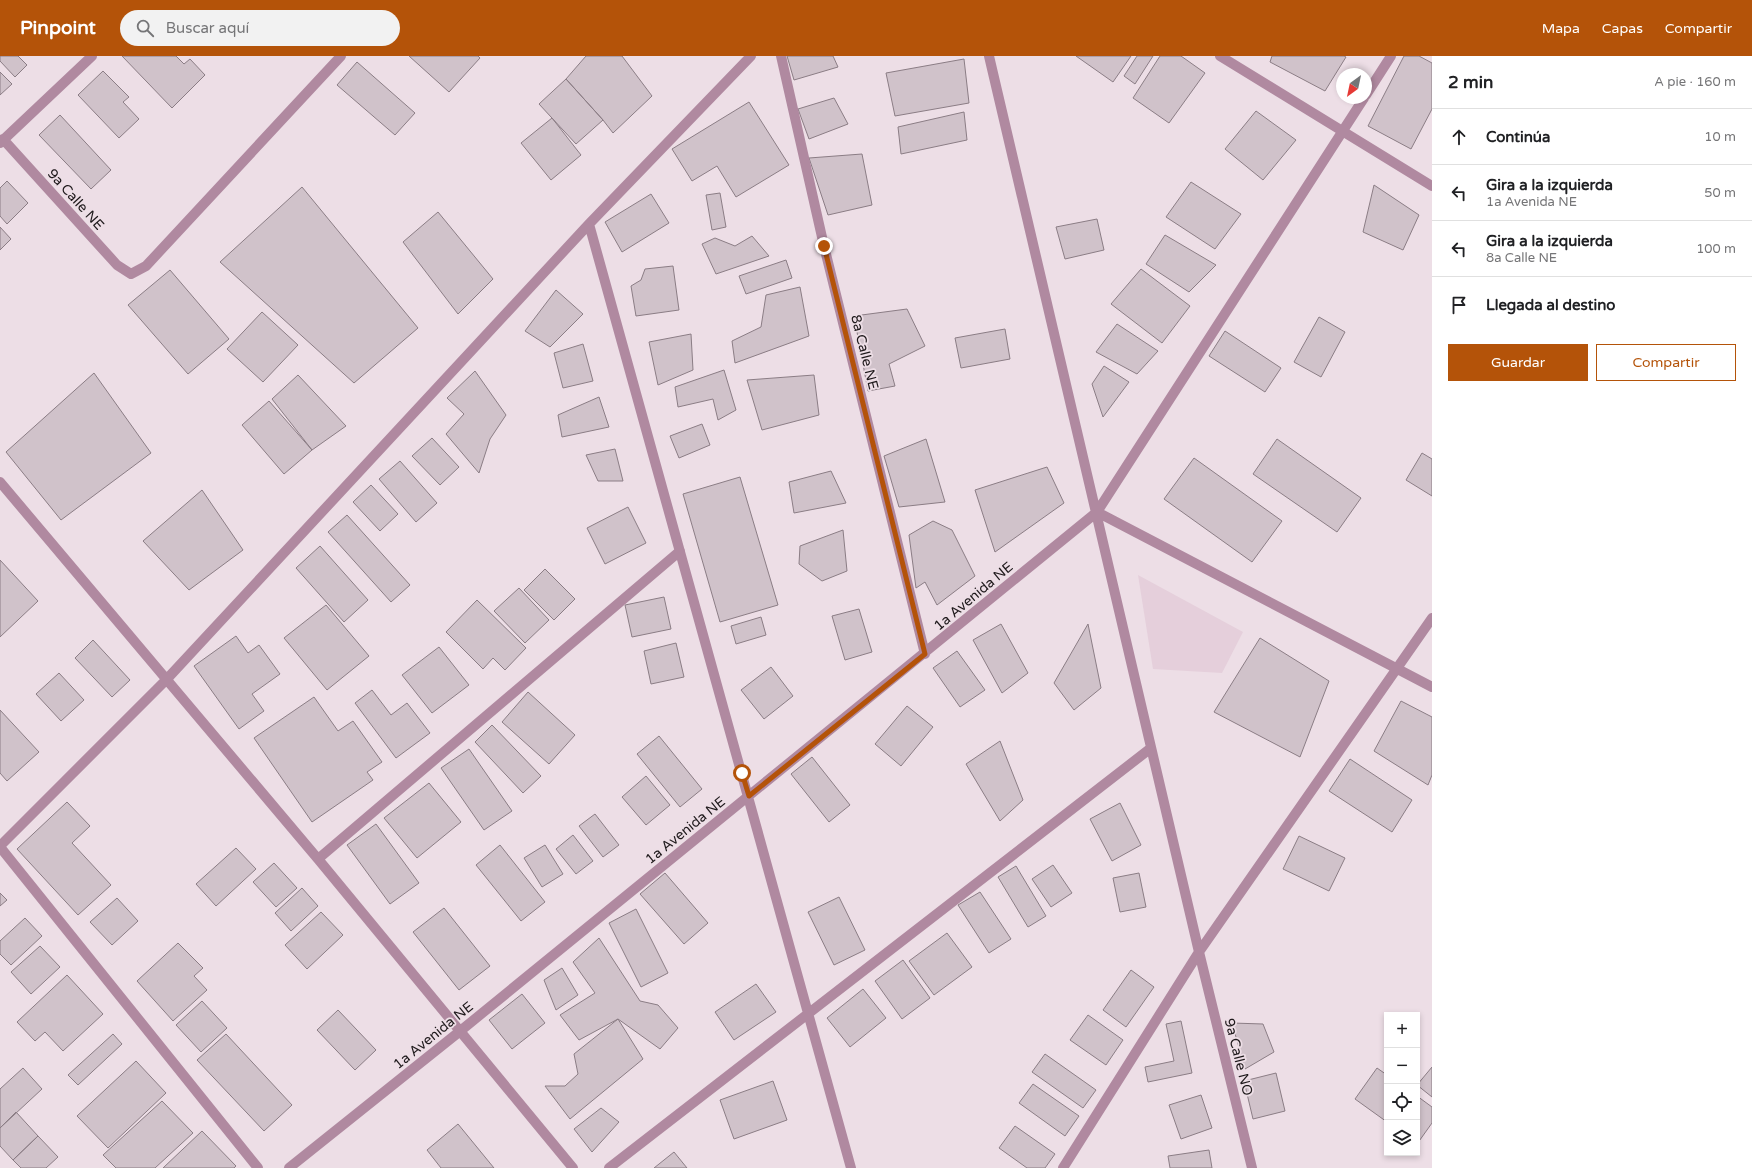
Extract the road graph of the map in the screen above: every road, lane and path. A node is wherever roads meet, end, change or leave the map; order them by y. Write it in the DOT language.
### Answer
graph roads {
  1 [pos="92,56"];
  2 [pos="341,56"];
  3 [pos="751,56"];
  4 [pos="781,56"];
  5 [pos="989,56"];
  6 [pos="1220,56"];
  7 [pos="1391,56"];
  8 [pos="1372,86"];
  9 [pos="1360,104"];
  10 [pos="1343,132"];
  11 [pos="2,141"];
  12 [pos="1432,186"];
  13 [pos="589,224"];
  14 [pos="0,482"];
  15 [pos="1096,512"];
  16 [pos="680,551"];
  17 [pos="1432,618"];
  18 [pos="925,654"];
  19 [pos="1397,670"];
  20 [pos="166,680"];
  21 [pos="1432,687"];
  22 [pos="1152,748"];
  23 [pos="749,796"];
  24 [pos="0,846"];
  25 [pos="318,859"];
  26 [pos="1199,952"];
  27 [pos="809,1015"];
  28 [pos="459,1032"];
  29 [pos="258,1168"];
  30 [pos="289,1168"];
  31 [pos="573,1168"];
  32 [pos="609,1168"];
  33 [pos="851,1168"];
  34 [pos="1063,1168"];
  35 [pos="1252,1168"];
  1 -- 11 [label="street"];
  2 -- 11 [label="street, 9a Calle NE"];
  3 -- 13 [label="street"];
  4 -- 18 [label="street, 8a Calle NE"];
  5 -- 15 [label="street, 9a Calle NO"];
  6 -- 10 [label="street"];
  7 -- 8 [label="street"];
  9 -- 10 [label="street, 1a Avenida NE"];
  10 -- 12 [label="street"];
  10 -- 15 [label="street, 1a Avenida NE"];
  13 -- 16 [label="street"];
  13 -- 20 [label="street"];
  14 -- 20 [label="street"];
  15 -- 18 [label="street, 1a Avenida NE"];
  15 -- 19 [label="street"];
  15 -- 22 [label="street, 9a Calle NO"];
  16 -- 23 [label="street"];
  16 -- 25 [label="street"];
  17 -- 19 [label="street"];
  18 -- 23 [label="street, 1a Avenida NE"];
  19 -- 21 [label="street"];
  19 -- 26 [label="street"];
  20 -- 24 [label="street"];
  20 -- 25 [label="street"];
  22 -- 26 [label="street, 9a Calle NO"];
  22 -- 27 [label="street"];
  23 -- 27 [label="street"];
  23 -- 28 [label="street, 1a Avenida NE"];
  24 -- 29 [label="street"];
  25 -- 28 [label="street"];
  26 -- 34 [label="street"];
  26 -- 35 [label="street, 9a Calle NO"];
  27 -- 32 [label="street"];
  27 -- 33 [label="street"];
  28 -- 30 [label="street, 1a Avenida NE"];
  28 -- 31 [label="street"];
}
